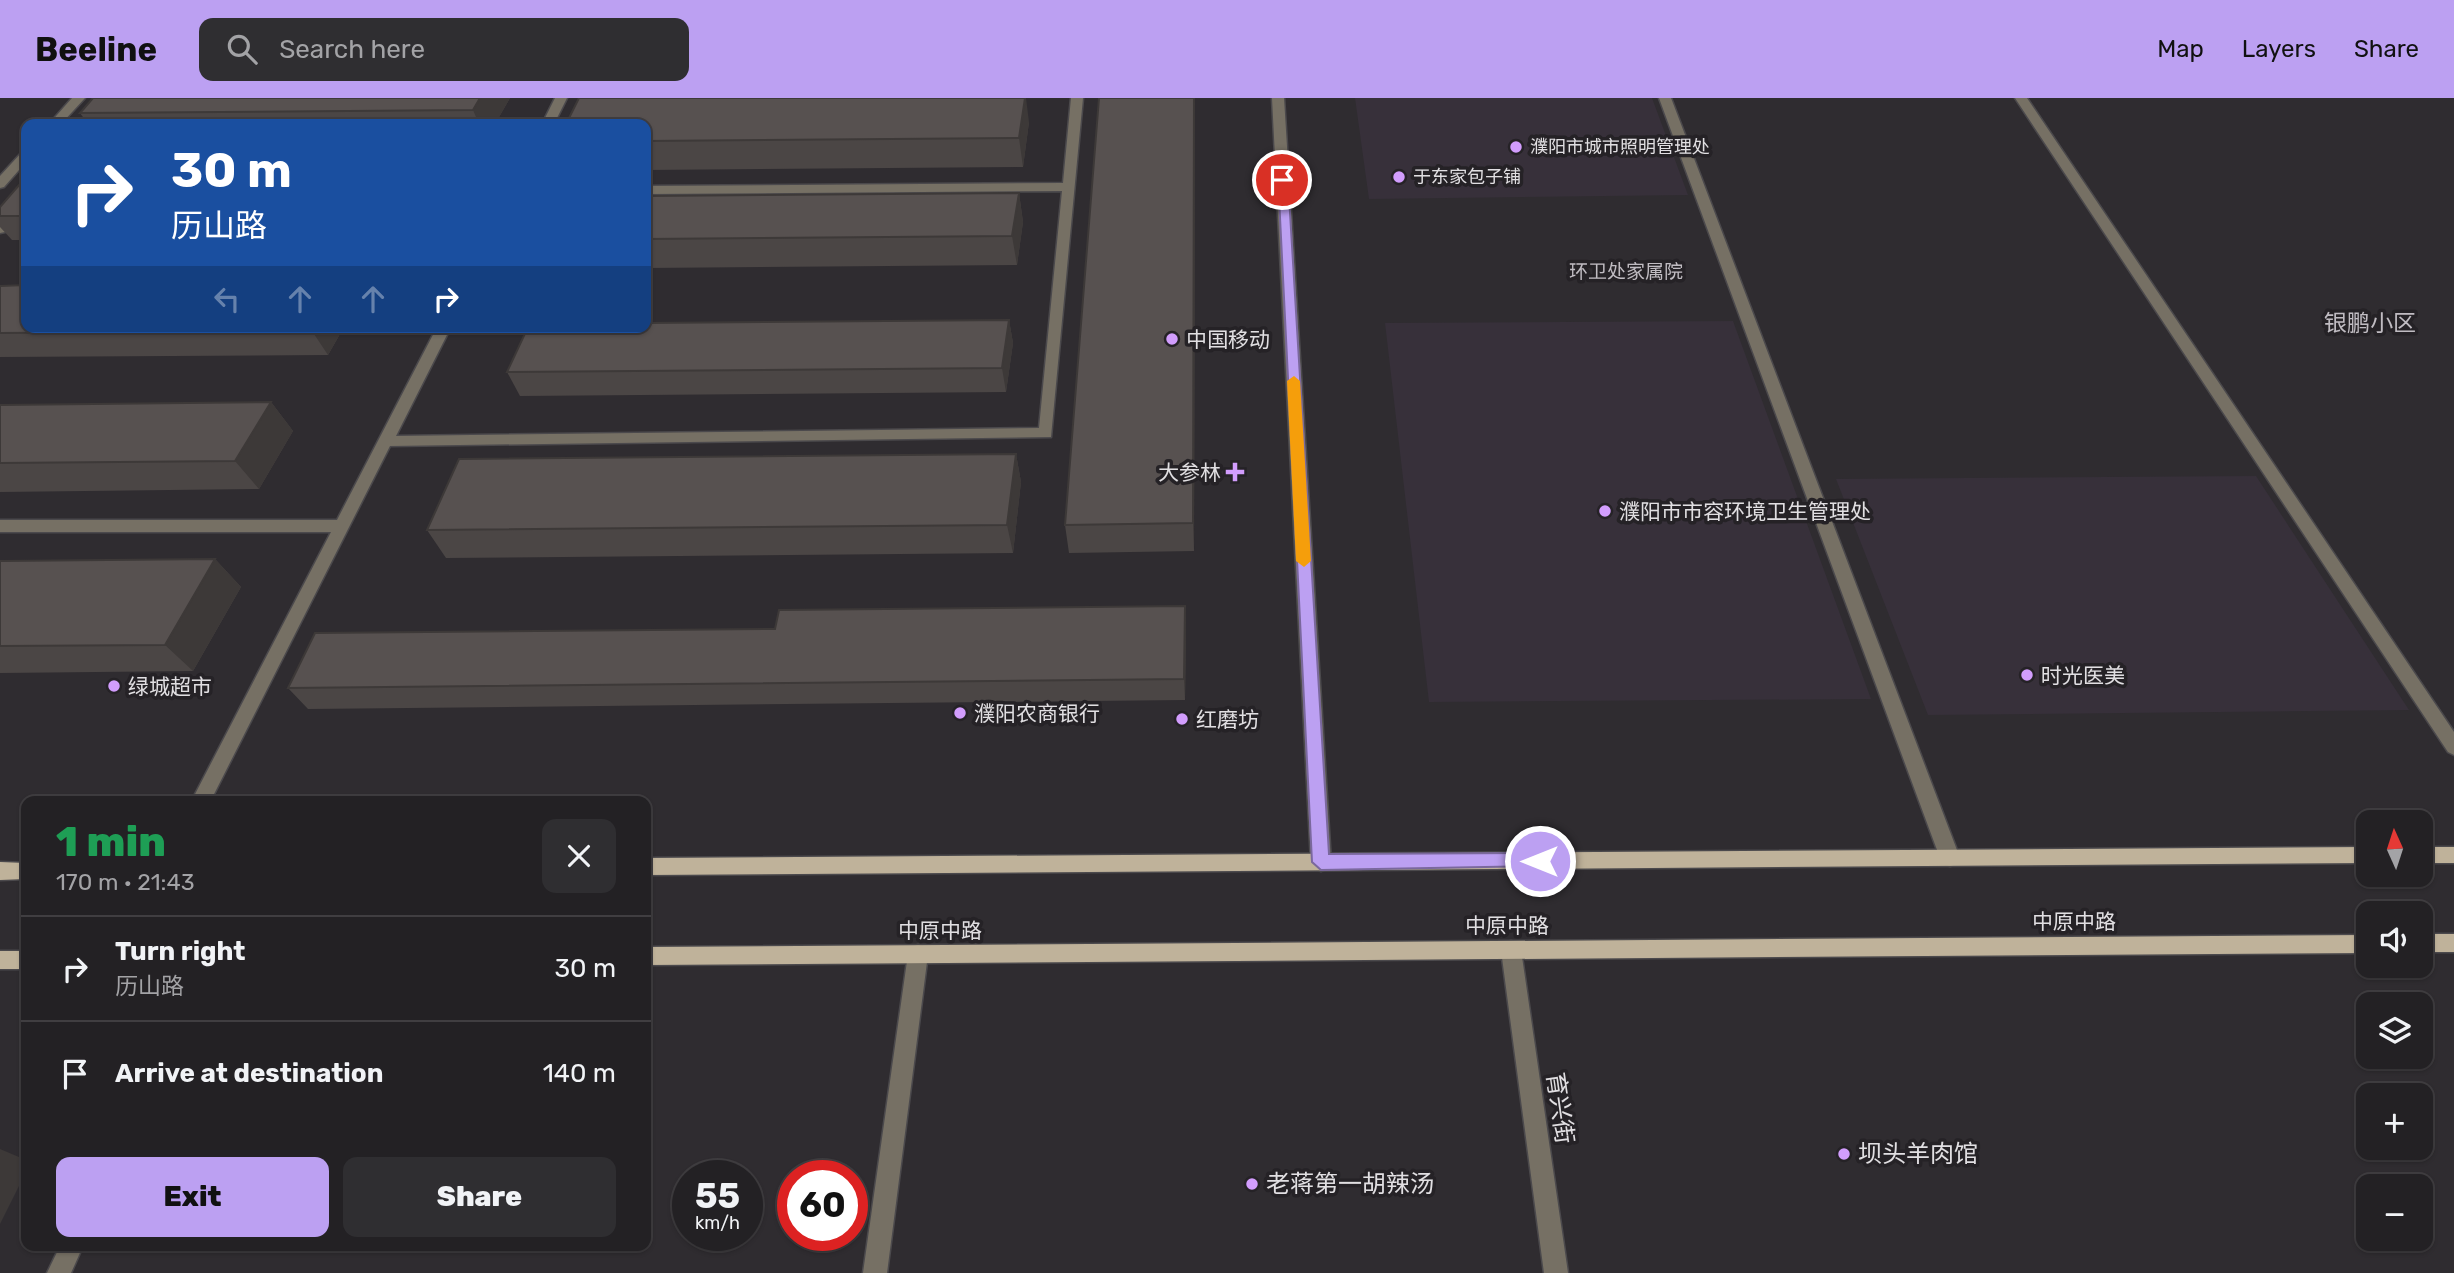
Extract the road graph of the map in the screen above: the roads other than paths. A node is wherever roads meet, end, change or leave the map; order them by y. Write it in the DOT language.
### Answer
graph roads {
  1 [pos="79,98"];
  2 [pos="561,98"];
  3 [pos="1077,98"];
  4 [pos="1278,98"];
  5 [pos="1665,98"];
  6 [pos="2021,98"];
  7 [pos="60,119"];
  8 [pos="550,119"];
  9 [pos="21,161"];
  10 [pos="0,184"];
  11 [pos="1069,187"];
  12 [pos="651,190"];
  13 [pos="21,205"];
  14 [pos="0,229"];
  15 [pos="441,333"];
  16 [pos="386,441"];
  17 [pos="0,526"];
  18 [pos="342,526"];
  19 [pos="2454,747"];
  20 [pos="203,796"];
  21 [pos="2356,855"];
  22 [pos="2433,855"];
  23 [pos="2454,855"];
  24 [pos="1950,858"];
  25 [pos="1321,862"];
  26 [pos="651,867"];
  27 [pos="0,871"];
  28 [pos="21,871"];
  29 [pos="2433,943"];
  30 [pos="2454,943"];
  31 [pos="2356,944"];
  32 [pos="1511,950"];
  33 [pos="918,954"];
  34 [pos="651,956"];
  35 [pos="0,960"];
  36 [pos="21,960"];
  37 [pos="70,1251"];
  38 [pos="60,1273"];
  39 [pos="875,1273"];
  40 [pos="1556,1273"];
  1 -- 7 [label="street"];
  2 -- 8 [label="street"];
  3 -- 11 [label="street"];
  4 -- 25 [label="street"];
  5 -- 24 [label="street"];
  6 -- 19 [label="street"];
  9 -- 10 [label="street"];
  11 -- 12 [label="street"];
  11 -- 16 [label="street"];
  13 -- 14 [label="street"];
  15 -- 16 [label="street"];
  16 -- 18 [label="street"];
  17 -- 18 [label="street"];
  18 -- 20 [label="street"];
  21 -- 24 [label="main road"];
  22 -- 23 [label="main road"];
  24 -- 25 [label="main road"];
  25 -- 26 [label="main road"];
  27 -- 28 [label="main road"];
  29 -- 30 [label="main road"];
  31 -- 32 [label="main road, 中原中路"];
  32 -- 33 [label="main road, 中原中路"];
  32 -- 40 [label="street, 育兴街"];
  33 -- 34 [label="main road, 中原中路"];
  33 -- 39 [label="street"];
  35 -- 36 [label="main road"];
  37 -- 38 [label="street"];
}
